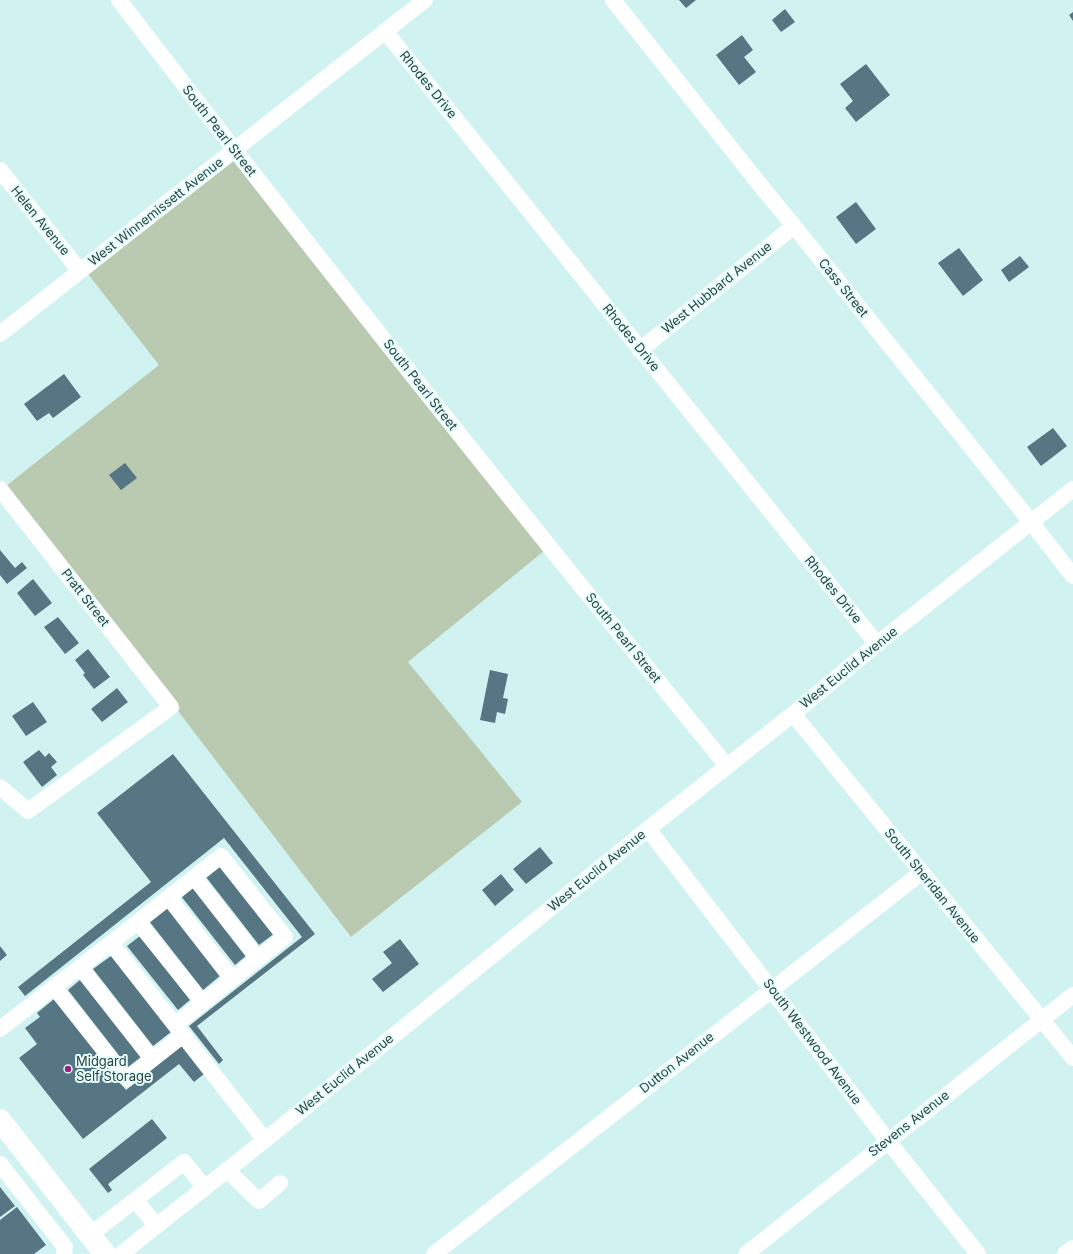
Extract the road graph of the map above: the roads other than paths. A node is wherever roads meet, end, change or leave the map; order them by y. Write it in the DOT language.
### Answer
graph roads {
  1 [pos="119,0"];
  2 [pos="425,0"];
  3 [pos="614,0"];
  4 [pos="385,31"];
  5 [pos="234,151"];
  6 [pos="0,170"];
  7 [pos="794,226"];
  8 [pos="80,271"];
  9 [pos="0,334"];
  10 [pos="640,350"];
  11 [pos="0,489"];
  12 [pos="1073,489"];
  13 [pos="1031,522"];
  14 [pos="1073,576"];
  15 [pos="877,644"];
  16 [pos="793,714"];
  17 [pos="727,766"];
  18 [pos="0,788"];
  19 [pos="648,829"];
  20 [pos="921,873"];
  21 [pos="194,877"];
  22 [pos="169,898"];
  23 [pos="138,922"];
  24 [pos="111,943"];
  25 [pos="258,959"];
  26 [pos="80,967"];
  27 [pos="232,979"];
  28 [pos="54,987"];
  29 [pos="772,990"];
  30 [pos="1073,995"];
  31 [pos="203,1003"];
  32 [pos="1042,1020"];
  33 [pos="0,1029"];
  34 [pos="179,1030"];
  35 [pos="1073,1058"];
  36 [pos="152,1059"];
  37 [pos="0,1120"];
  38 [pos="265,1140"];
  39 [pos="888,1141"];
  40 [pos="22,1149"];
  41 [pos="1,1165"];
  42 [pos="227,1170"];
  43 [pos="280,1183"];
  44 [pos="204,1188"];
  45 [pos="136,1200"];
  46 [pos="157,1226"];
  47 [pos="90,1235"];
  48 [pos="1073,1248"];
  49 [pos="64,1254"];
  50 [pos="106,1254"];
  51 [pos="121,1254"];
  52 [pos="434,1254"];
  53 [pos="746,1254"];
  54 [pos="978,1254"];
  55 [pos="1066,1254"];
  1 -- 5 [label="street, South Pearl Street"];
  2 -- 4 [label="street, West Winnemissett Avenue"];
  3 -- 7 [label="street, Cass Street"];
  4 -- 5 [label="street, West Winnemissett Avenue"];
  4 -- 10 [label="street, Rhodes Drive"];
  5 -- 8 [label="street, West Winnemissett Avenue"];
  5 -- 17 [label="street, South Pearl Street"];
  6 -- 8 [label="street, Helen Avenue"];
  7 -- 10 [label="street, West Hubbard Avenue"];
  7 -- 13 [label="street, Cass Street"];
  8 -- 9 [label="street, West Winnemissett Avenue"];
  10 -- 15 [label="street, Rhodes Drive"];
  11 -- 18 [label="street, Pratt Street"];
  12 -- 13 [label="street, West Euclid Avenue"];
  13 -- 14 [label="street, Cass Street"];
  13 -- 15 [label="street, West Euclid Avenue"];
  15 -- 16 [label="street, West Euclid Avenue"];
  16 -- 17 [label="street, West Euclid Avenue"];
  16 -- 20 [label="street, South Sheridan Avenue"];
  17 -- 19 [label="street, West Euclid Avenue"];
  19 -- 29 [label="street, South Westwood Avenue"];
  19 -- 38 [label="street, West Euclid Avenue"];
  20 -- 29 [label="street, Dutton Avenue"];
  20 -- 32 [label="street, South Sheridan Avenue"];
  21 -- 22 [label="street"];
  21 -- 25 [label="street"];
  21 -- 25 [label="street"];
  22 -- 23 [label="street"];
  22 -- 27 [label="street"];
  23 -- 24 [label="street"];
  23 -- 31 [label="street"];
  24 -- 26 [label="street"];
  24 -- 34 [label="street"];
  25 -- 27 [label="street"];
  26 -- 28 [label="street"];
  26 -- 36 [label="street"];
  27 -- 31 [label="street"];
  28 -- 33 [label="street"];
  28 -- 36 [label="street"];
  29 -- 39 [label="street, South Westwood Avenue"];
  29 -- 52 [label="street, Dutton Avenue"];
  30 -- 32 [label="street, Stevens Avenue"];
  31 -- 34 [label="street"];
  32 -- 35 [label="street, South Sheridan Avenue"];
  32 -- 39 [label="street, Stevens Avenue"];
  34 -- 36 [label="street"];
  34 -- 38 [label="street"];
  37 -- 40 [label="highway"];
  38 -- 42 [label="street, West Euclid Avenue"];
  39 -- 53 [label="street, Stevens Avenue"];
  39 -- 54 [label="street, South Westwood Avenue"];
  40 -- 41 [label="street"];
  40 -- 47 [label="highway"];
  41 -- 49 [label="street"];
  42 -- 43 [label="street"];
  42 -- 44 [label="street, West Euclid Avenue"];
  44 -- 45 [label="street"];
  44 -- 46 [label="street, West Euclid Avenue"];
  45 -- 46 [label="street"];
  45 -- 47 [label="street"];
  46 -- 51 [label="street, West Euclid Avenue"];
  47 -- 50 [label="highway"];
  48 -- 55 [label="street"];
}
